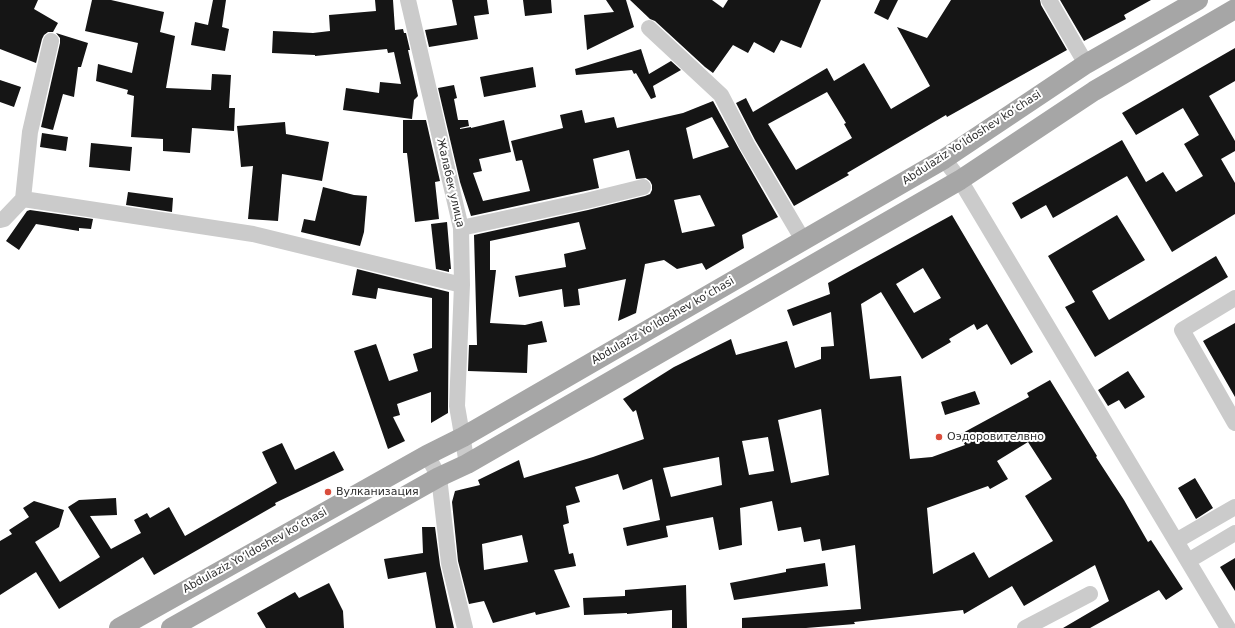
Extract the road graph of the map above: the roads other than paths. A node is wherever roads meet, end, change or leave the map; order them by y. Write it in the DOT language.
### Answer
graph roads {
  1 [pos="408,0"];
  2 [pos="1049,0"];
  3 [pos="1198,0"];
  4 [pos="1235,9"];
  5 [pos="649,28"];
  6 [pos="51,41"];
  7 [pos="1086,64"];
  8 [pos="944,158"];
  9 [pos="960,180"];
  10 [pos="643,187"];
  11 [pos="23,199"];
  12 [pos="0,220"];
  13 [pos="461,228"];
  14 [pos="803,240"];
  15 [pos="462,284"];
  16 [pos="1235,298"];
  17 [pos="1235,423"];
  18 [pos="463,437"];
  19 [pos="427,455"];
  20 [pos="467,464"];
  21 [pos="439,477"];
  22 [pos="1235,507"];
  23 [pos="1235,533"];
  24 [pos="1176,541"];
  25 [pos="1188,561"];
  26 [pos="1090,594"];
  27 [pos="119,628"];
  28 [pos="171,628"];
  29 [pos="465,628"];
  30 [pos="1025,628"];
  31 [pos="1228,628"];
  1 -- 13 [label="street, Жалабек улица"];
  2 -- 7 [label="street"];
  3 -- 7 [label="main road, Abdulaziz Yoʻldoshev koʻchasi"];
  4 -- 9 [label="main road"];
  5 -- 14 [label="street"];
  6 -- 11 [label="street"];
  7 -- 8 [label="main road, Abdulaziz Yoʻldoshev koʻchasi"];
  8 -- 9 [label="street"];
  8 -- 14 [label="main road, Abdulaziz Yoʻldoshev koʻchasi"];
  9 -- 20 [label="main road"];
  9 -- 24 [label="street"];
  10 -- 13 [label="street"];
  11 -- 12 [label="street"];
  11 -- 15 [label="street"];
  13 -- 15 [label="street, Жалабек улица"];
  14 -- 18 [label="main road, Abdulaziz Yoʻldoshev koʻchasi"];
  15 -- 18 [label="street, Жалабек улица"];
  16 -- 17 [label="street"];
  18 -- 19 [label="main road, Abdulaziz Yoʻldoshev koʻchasi"];
  18 -- 20 [label="street, Жалабек улица"];
  19 -- 21 [label="street"];
  19 -- 27 [label="main road, Abdulaziz Yoʻldoshev koʻchasi"];
  20 -- 21 [label="main road"];
  21 -- 28 [label="main road"];
  21 -- 29 [label="street"];
  22 -- 24 [label="street"];
  23 -- 25 [label="street"];
  24 -- 25 [label="street"];
  25 -- 31 [label="street"];
  26 -- 30 [label="street"];
}
